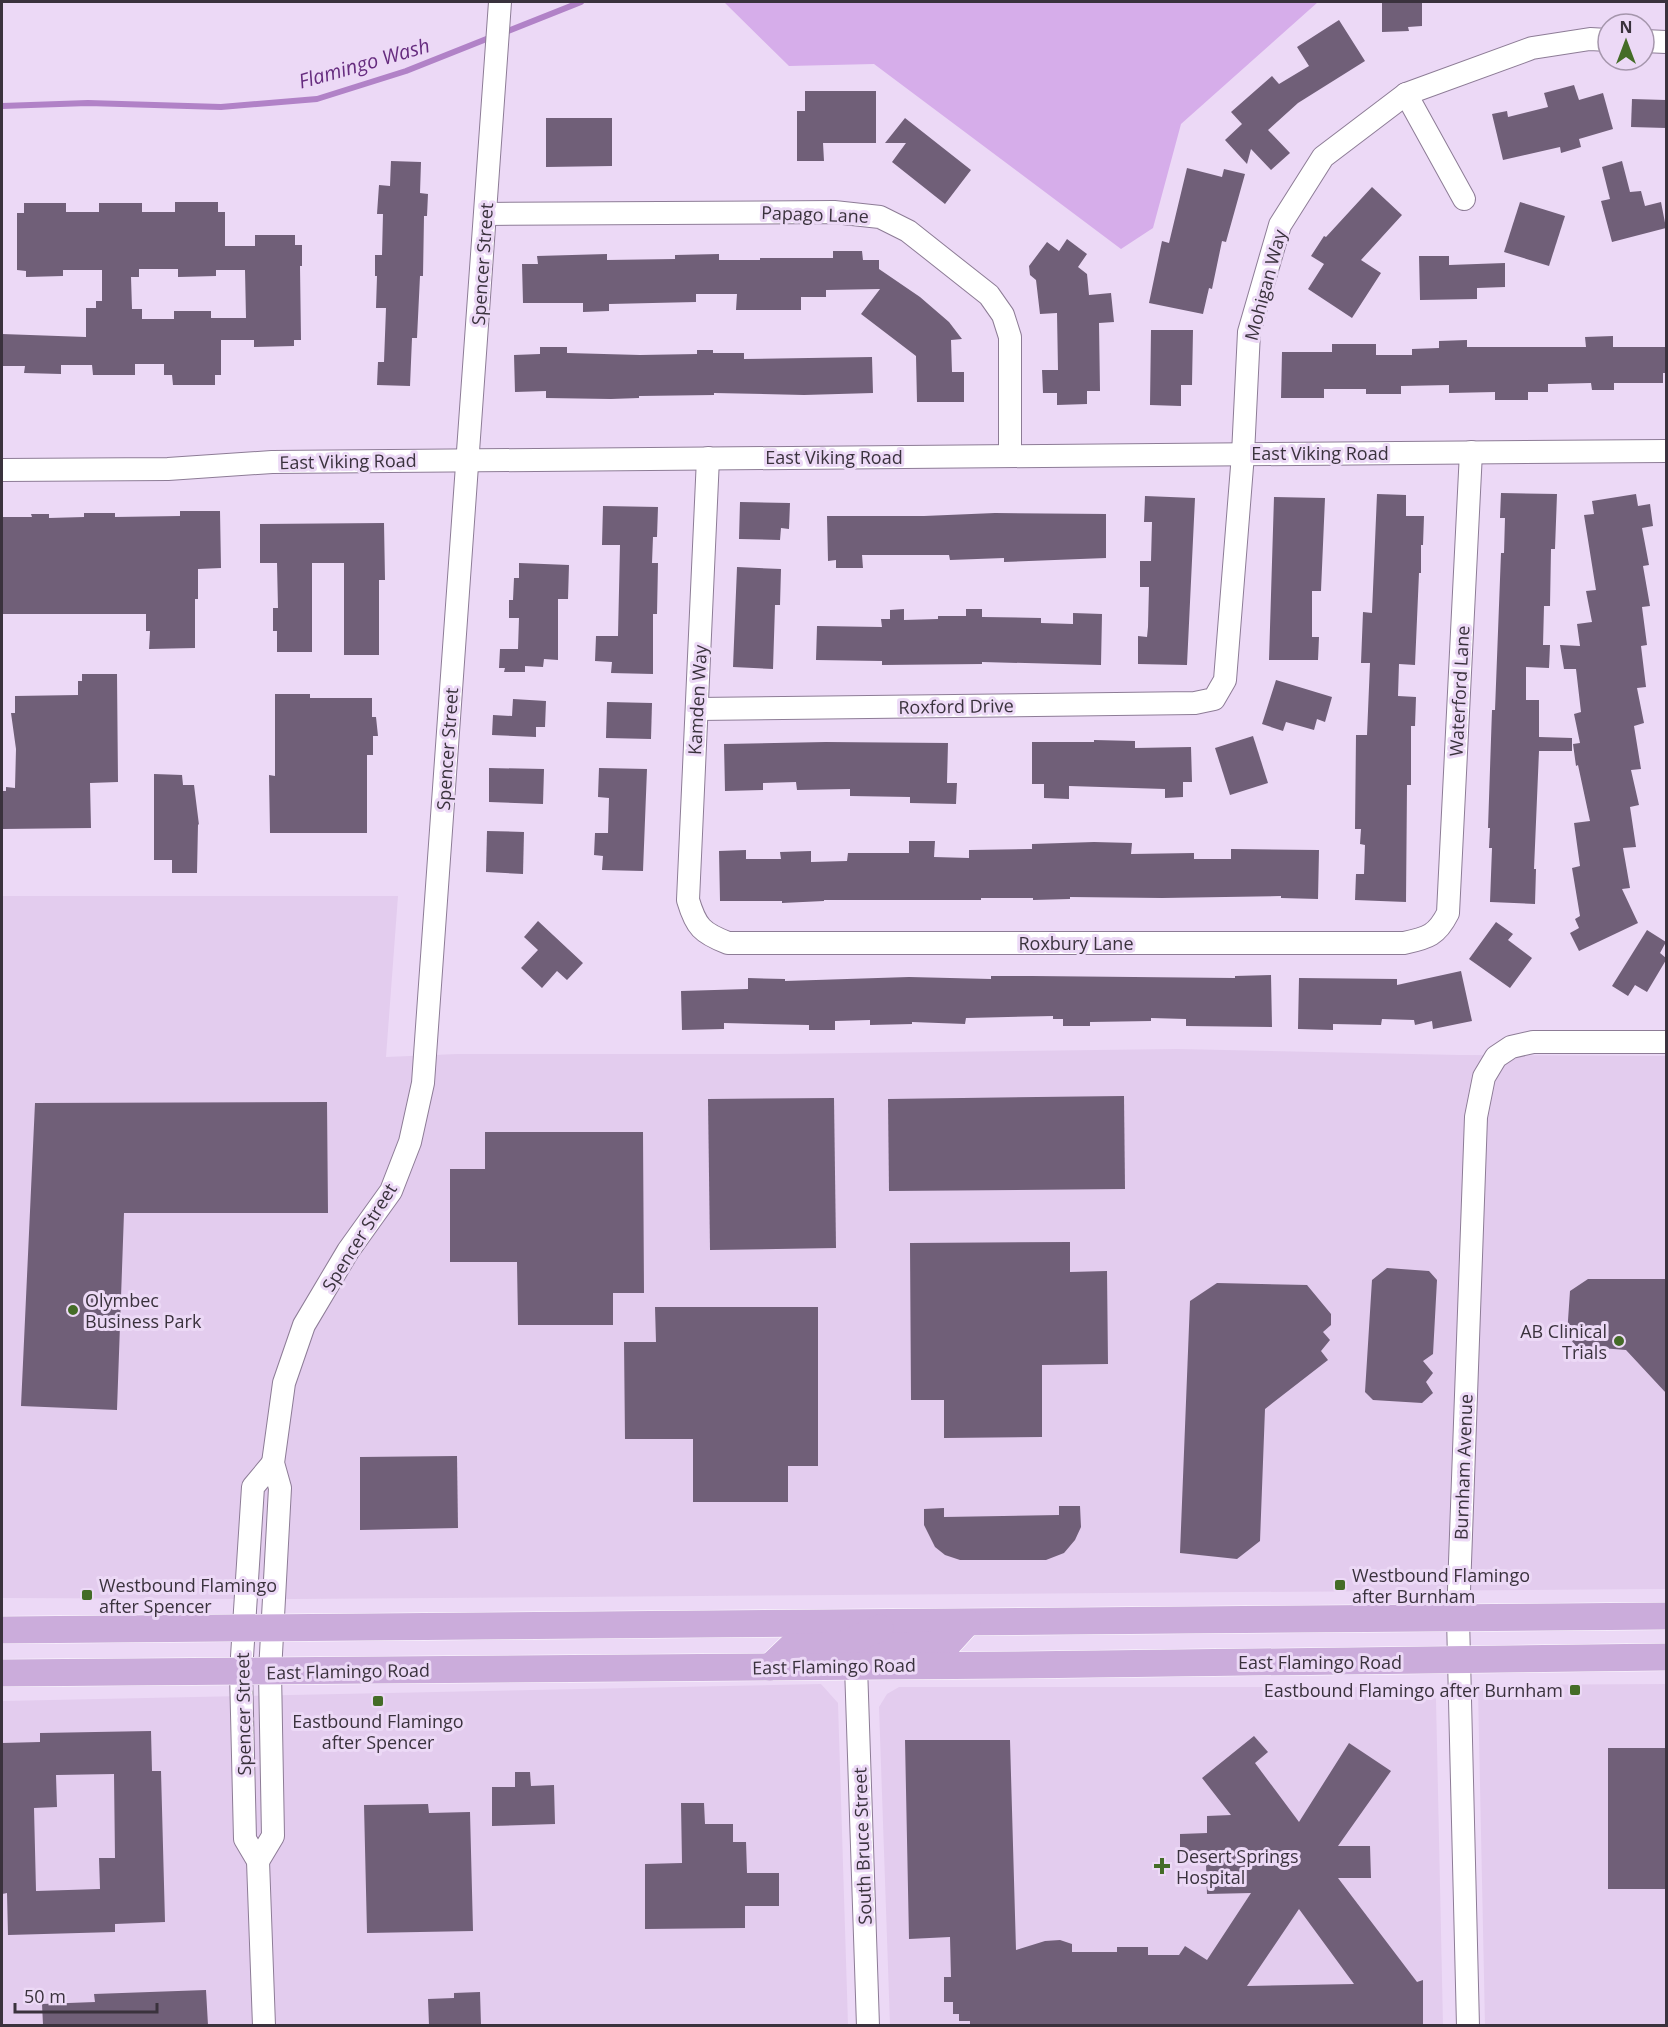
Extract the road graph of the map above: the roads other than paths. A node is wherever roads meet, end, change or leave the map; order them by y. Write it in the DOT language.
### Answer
graph roads {
  1 [pos="500,2"];
  2 [pos="1596,39"];
  3 [pos="1406,94"];
  4 [pos="1464,199"];
  5 [pos="486,214"];
  6 [pos="1666,450"];
  7 [pos="1471,452"];
  8 [pos="1243,454"];
  9 [pos="1010,456"];
  10 [pos="708,458"];
  11 [pos="468,460"];
  12 [pos="2,470"];
  13 [pos="1214,699"];
  14 [pos="697,709"];
  15 [pos="1441,928"];
  16 [pos="708,936"];
  17 [pos="1666,1042"];
  18 [pos="273,1463"];
  19 [pos="1666,1616"];
  20 [pos="1458,1618"];
  21 [pos="890,1623"];
  22 [pos="967,1623"];
  23 [pos="272,1628"];
  24 [pos="243,1629"];
  25 [pos="2,1630"];
  26 [pos="1666,1657"];
  27 [pos="1458,1661"];
  28 [pos="856,1666"];
  29 [pos="770,1667"];
  30 [pos="241,1672"];
  31 [pos="270,1672"];
  32 [pos="2,1673"];
  33 [pos="258,1861"];
  34 [pos="264,2025"];
  35 [pos="868,2025"];
  36 [pos="1467,2025"];
  1 -- 5 [label="street, Spencer Street"];
  2 -- 3 [label="street, Mohigan Way"];
  3 -- 4 [label="street"];
  3 -- 8 [label="street, Mohigan Way"];
  5 -- 9 [label="street, Papago Lane"];
  5 -- 11 [label="street, Spencer Street"];
  6 -- 7 [label="street, East Viking Road"];
  7 -- 8 [label="street, East Viking Road"];
  7 -- 15 [label="street, Waterford Lane"];
  8 -- 9 [label="street, East Viking Road"];
  8 -- 13 [label="street, Mohigan Way"];
  9 -- 10 [label="street, East Viking Road"];
  10 -- 11 [label="street, East Viking Road"];
  10 -- 14 [label="street, Kamden Way"];
  11 -- 12 [label="street, East Viking Road"];
  11 -- 18 [label="street, Spencer Street"];
  13 -- 14 [label="street, Roxford Drive"];
  14 -- 16 [label="street, Kamden Way"];
  15 -- 16 [label="street, Roxbury Lane"];
  17 -- 20 [label="street, Burnham Avenue"];
  18 -- 23 [label="street, Spencer Street"];
  18 -- 24 [label="street, Spencer Street"];
  19 -- 20 [label="main road"];
  20 -- 22 [label="main road"];
  20 -- 27 [label="street, Burnham Avenue"];
  21 -- 22 [label="main road"];
  21 -- 23 [label="main road"];
  21 -- 29 [label="main road"];
  22 -- 28 [label="main road"];
  23 -- 24 [label="main road"];
  23 -- 31 [label="street, Spencer Street"];
  24 -- 25 [label="main road"];
  24 -- 30 [label="street, Spencer Street"];
  26 -- 27 [label="main road, East Flamingo Road"];
  27 -- 28 [label="main road, East Flamingo Road"];
  27 -- 36 [label="street, Burnham Avenue"];
  28 -- 29 [label="main road, East Flamingo Road"];
  28 -- 35 [label="street, South Bruce Street"];
  29 -- 31 [label="main road, East Flamingo Road"];
  30 -- 31 [label="main road, East Flamingo Road"];
  30 -- 32 [label="main road, East Flamingo Road"];
  30 -- 33 [label="street, Spencer Street"];
  31 -- 33 [label="street, Spencer Street"];
  33 -- 34 [label="street, Spencer Street"];
}
